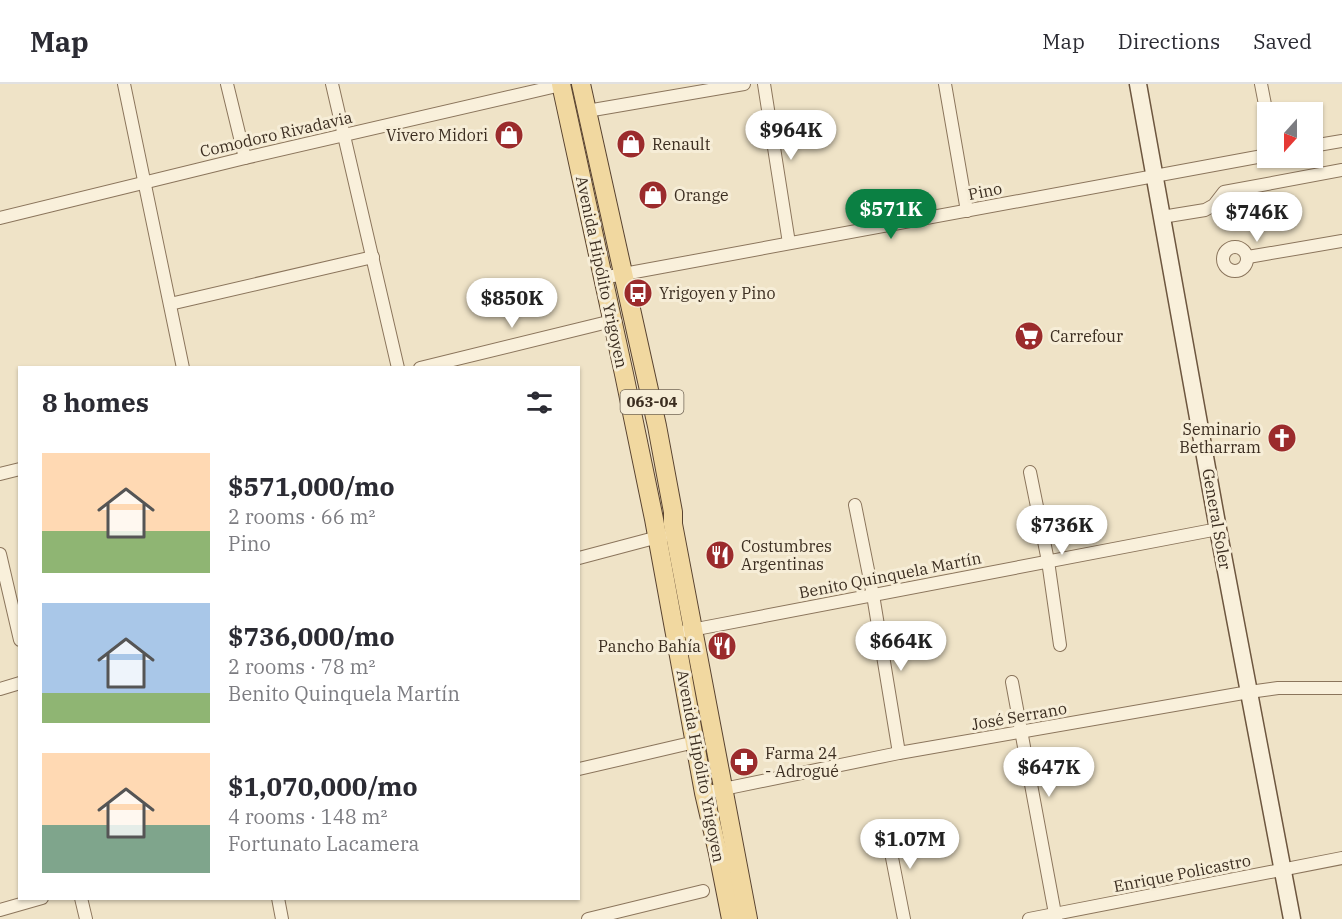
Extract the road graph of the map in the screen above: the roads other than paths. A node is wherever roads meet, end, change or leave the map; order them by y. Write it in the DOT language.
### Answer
graph roads {
  1 [pos="124,84"];
  2 [pos="226,84"];
  3 [pos="332,84"];
  4 [pos="561,84"];
  5 [pos="581,84"];
  6 [pos="744,84"];
  7 [pos="764,84"];
  8 [pos="945,84"];
  9 [pos="1138,84"];
  10 [pos="1262,84"];
  11 [pos="1265,102"];
  12 [pos="587,111"];
  13 [pos="344,135"];
  14 [pos="1342,141"];
  15 [pos="1323,144"];
  16 [pos="1257,157"];
  17 [pos="244,158"];
  18 [pos="1342,170"];
  19 [pos="1154,176"];
  20 [pos="145,183"];
  21 [pos="967,211"];
  22 [pos="1162,217"];
  23 [pos="0,218"];
  24 [pos="1342,241"];
  25 [pos="789,243"];
  26 [pos="1248,256"];
  27 [pos="373,257"];
  28 [pos="622,273"];
  29 [pos="602,278"];
  30 [pos="170,304"];
  31 [pos="612,321"];
  32 [pos="183,366"];
  33 [pos="398,366"];
  34 [pos="428,366"];
  35 [pos="18,470"];
  36 [pos="1030,472"];
  37 [pos="0,474"];
  38 [pos="855,505"];
  39 [pos="1218,530"];
  40 [pos="675,532"];
  41 [pos="657,538"];
  42 [pos="0,554"];
  43 [pos="580,558"];
  44 [pos="1048,561"];
  45 [pos="873,595"];
  46 [pos="693,630"];
  47 [pos="18,631"];
  48 [pos="674,633"];
  49 [pos="1060,645"];
  50 [pos="1012,682"];
  51 [pos="18,684"];
  52 [pos="0,688"];
  53 [pos="1342,688"];
  54 [pos="1249,692"];
  55 [pos="1022,733"];
  56 [pos="695,742"];
  57 [pos="899,753"];
  58 [pos="580,769"];
  59 [pos="722,790"];
  60 [pos="704,794"];
  61 [pos="886,827"];
  62 [pos="1342,858"];
  63 [pos="1282,870"];
  64 [pos="703,891"];
  65 [pos="35,900"];
  66 [pos="81,900"];
  67 [pos="278,900"];
  68 [pos="0,910"];
  69 [pos="1056,917"];
  70 [pos="86,919"];
  71 [pos="282,919"];
  72 [pos="588,919"];
  73 [pos="731,919"];
  74 [pos="748,919"];
  75 [pos="904,919"];
  76 [pos="1029,919"];
  77 [pos="1292,919"];
  1 -- 20 [label="street"];
  2 -- 17 [label="street"];
  3 -- 13 [label="street"];
  4 -- 13 [label="street, Comodoro Rivadavia"];
  4 -- 29 [label="main road, Avenida Hipólito Yrigoyen / 063-04"];
  5 -- 12 [label="main road, Avenida Hipólito Yrigoyen / 063-04"];
  6 -- 12 [label="street"];
  7 -- 25 [label="street"];
  8 -- 21 [label="street"];
  9 -- 19 [label="street, General Soler"];
  10 -- 11 [label="street"];
  12 -- 28 [label="main road, Avenida Hipólito Yrigoyen / 063-04"];
  13 -- 17 [label="street, Comodoro Rivadavia"];
  13 -- 27 [label="street"];
  14 -- 15 [label="street"];
  16 -- 19 [label="street, Pino"];
  17 -- 20 [label="street, Comodoro Rivadavia"];
  18 -- 22 [label="street"];
  19 -- 21 [label="street, Pino"];
  19 -- 22 [label="street, General Soler"];
  20 -- 23 [label="street, Comodoro Rivadavia"];
  20 -- 30 [label="street"];
  21 -- 25 [label="street, Pino"];
  22 -- 39 [label="street, General Soler"];
  24 -- 26 [label="street"];
  25 -- 28 [label="street, Pino"];
  27 -- 30 [label="street"];
  27 -- 33 [label="street"];
  28 -- 29 [label="street, Pino"];
  28 -- 40 [label="main road, Avenida Hipólito Yrigoyen / 063-04"];
  29 -- 31 [label="main road, Avenida Hipólito Yrigoyen / 063-04"];
  30 -- 32 [label="street"];
  31 -- 34 [label="street"];
  31 -- 41 [label="main road, Avenida Hipólito Yrigoyen / 063-04"];
  35 -- 37 [label="street"];
  36 -- 44 [label="street"];
  38 -- 45 [label="street"];
  39 -- 44 [label="street, Benito Quinquela Martín"];
  39 -- 54 [label="street, General Soler"];
  40 -- 41 [label="street"];
  40 -- 46 [label="main road, Avenida Hipólito Yrigoyen / 063-04"];
  41 -- 43 [label="street"];
  41 -- 48 [label="main road, Avenida Hipólito Yrigoyen / 063-04"];
  42 -- 47 [label="street"];
  44 -- 45 [label="street, Benito Quinquela Martín"];
  44 -- 49 [label="street"];
  45 -- 46 [label="street, Benito Quinquela Martín"];
  45 -- 57 [label="street"];
  46 -- 48 [label="street, Benito Quinquela Martín"];
  46 -- 59 [label="main road, Avenida Hipólito Yrigoyen / 063-04"];
  48 -- 56 [label="main road, Avenida Hipólito Yrigoyen / 063-04"];
  50 -- 55 [label="street"];
  51 -- 52 [label="street"];
  53 -- 54 [label="street, José Serrano"];
  54 -- 55 [label="street, José Serrano"];
  54 -- 63 [label="street, General Soler"];
  55 -- 57 [label="street, José Serrano"];
  55 -- 69 [label="street"];
  56 -- 58 [label="street"];
  56 -- 60 [label="main road, Avenida Hipólito Yrigoyen / 063-04"];
  57 -- 59 [label="street, José Serrano"];
  59 -- 60 [label="street, José Serrano"];
  59 -- 74 [label="main road, Avenida Hipólito Yrigoyen / 063-04"];
  60 -- 73 [label="main road, Avenida Hipólito Yrigoyen / 063-04"];
  61 -- 75 [label="street"];
  62 -- 63 [label="street, Enrique Policastro"];
  63 -- 69 [label="street, Enrique Policastro"];
  63 -- 77 [label="street, General Soler"];
  64 -- 72 [label="street"];
  65 -- 68 [label="street"];
  66 -- 70 [label="street"];
  67 -- 71 [label="street"];
  69 -- 76 [label="street, Enrique Policastro"];
}
